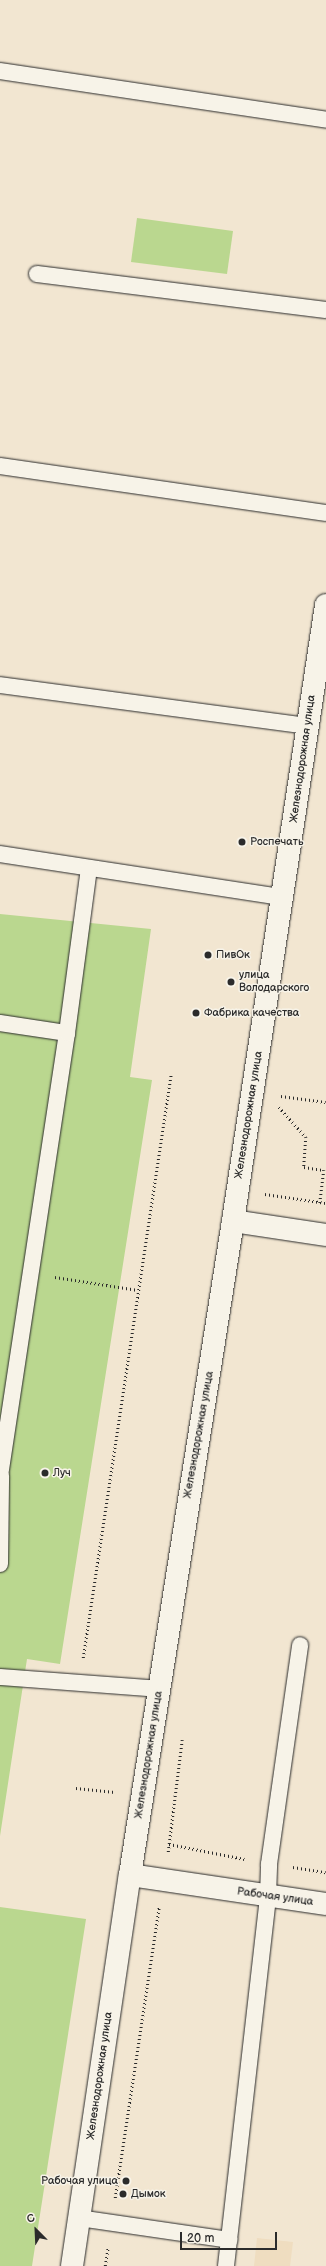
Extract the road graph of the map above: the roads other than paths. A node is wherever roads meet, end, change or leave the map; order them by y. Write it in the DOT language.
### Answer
graph roads {
  1 [pos="0,71"];
  2 [pos="326,120"];
  3 [pos="37,274"];
  4 [pos="326,310"];
  5 [pos="0,466"];
  6 [pos="326,513"];
  7 [pos="326,605"];
  8 [pos="0,685"];
  9 [pos="319,697"];
  10 [pos="308,726"];
  11 [pos="0,854"];
  12 [pos="89,868"];
  13 [pos="282,897"];
  14 [pos="0,1023"];
  15 [pos="67,1033"];
  16 [pos="233,1221"];
  17 [pos="326,1235"];
  18 [pos="0,1476"];
  19 [pos="0,1564"];
  20 [pos="300,1645"];
  21 [pos="0,1677"];
  22 [pos="160,1689"];
  23 [pos="130,1875"];
  24 [pos="268,1896"];
  25 [pos="326,1904"];
  26 [pos="79,2218"];
  27 [pos="229,2240"];
  28 [pos="72,2266"];
  29 [pos="226,2266"];
  1 -- 2 [label="lane"];
  3 -- 4 [label="lane"];
  5 -- 6 [label="lane"];
  7 -- 9 [label="main road, Железнодорожная улица"];
  8 -- 10 [label="lane"];
  9 -- 10 [label="main road, Железнодорожная улица"];
  10 -- 13 [label="main road, Железнодорожная улица"];
  11 -- 12 [label="lane"];
  12 -- 13 [label="lane"];
  12 -- 15 [label="lane"];
  13 -- 16 [label="main road, Железнодорожная улица"];
  14 -- 15 [label="lane"];
  15 -- 18 [label="lane"];
  16 -- 17 [label="main road"];
  16 -- 22 [label="main road, Железнодорожная улица"];
  18 -- 19 [label="lane"];
  20 -- 24 [label="lane"];
  21 -- 22 [label="lane"];
  22 -- 23 [label="main road, Железнодорожная улица"];
  23 -- 24 [label="main road, Рабочая улица"];
  23 -- 26 [label="main road, Железнодорожная улица"];
  24 -- 25 [label="main road, Рабочая улица"];
  24 -- 27 [label="lane"];
  26 -- 27 [label="lane"];
  26 -- 28 [label="main road, Железнодорожная улица"];
  27 -- 29 [label="lane"];
}
